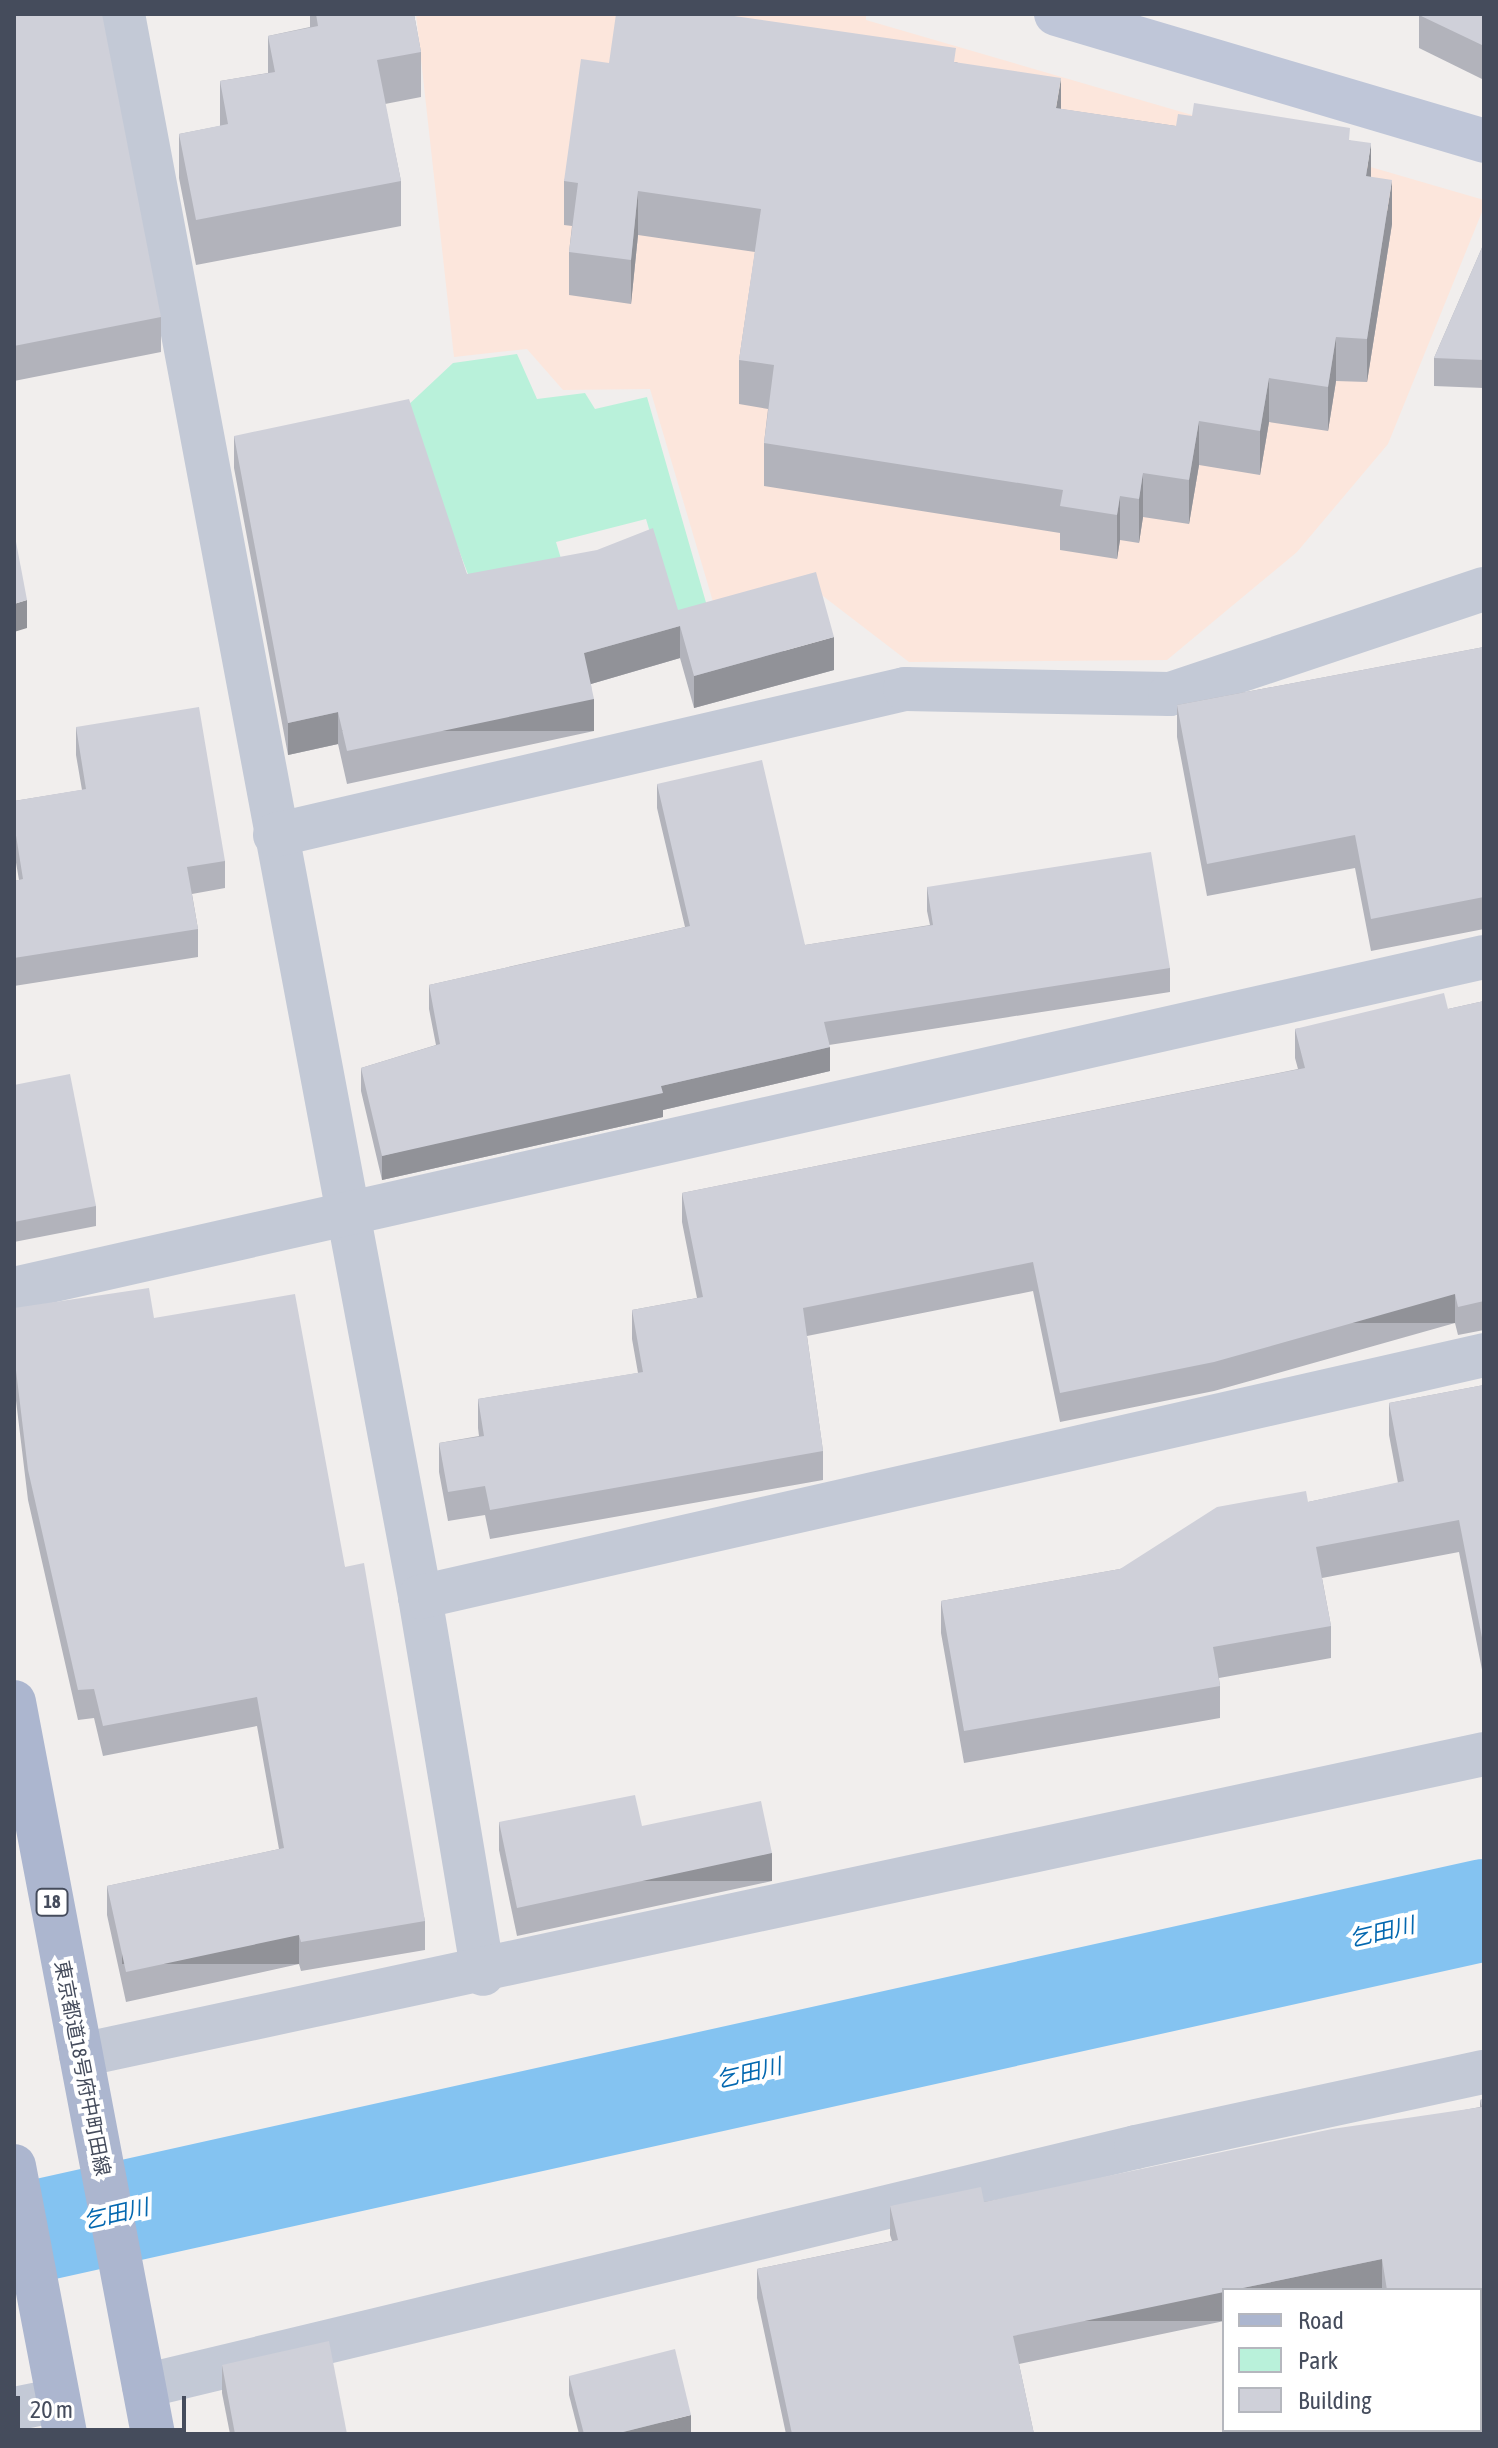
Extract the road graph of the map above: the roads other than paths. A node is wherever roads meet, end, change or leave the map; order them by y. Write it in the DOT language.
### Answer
graph roads {
  1 [pos="123,14"];
  2 [pos="1056,14"];
  3 [pos="1484,141"];
  4 [pos="1484,589"];
  5 [pos="275,835"];
  6 [pos="1484,957"];
  7 [pos="347,1217"];
  8 [pos="14,1289"];
  9 [pos="1484,1355"];
  10 [pos="420,1597"];
  11 [pos="14,1702"];
  12 [pos="1484,1754"];
  13 [pos="483,1974"];
  14 [pos="81,2055"];
  15 [pos="1484,2072"];
  16 [pos="14,2166"];
  17 [pos="144,2386"];
  18 [pos="14,2409"];
  19 [pos="62,2417"];
  20 [pos="153,2434"];
  1 -- 5 [label="street"];
  2 -- 3 [label="street"];
  4 -- 5 [label="street"];
  5 -- 7 [label="street"];
  6 -- 7 [label="street"];
  7 -- 8 [label="street"];
  7 -- 10 [label="street"];
  9 -- 10 [label="street"];
  10 -- 13 [label="street"];
  11 -- 14 [label="main road, 東京都道18号府中町田線 / 18"];
  12 -- 13 [label="street"];
  13 -- 14 [label="street"];
  14 -- 17 [label="main road, 東京都道18号府中町田線 / 18"];
  15 -- 17 [label="street"];
  16 -- 19 [label="main road"];
  17 -- 20 [label="main road, 東京都道18号府中町田線 / 18"];
  18 -- 19 [label="street"];
}
